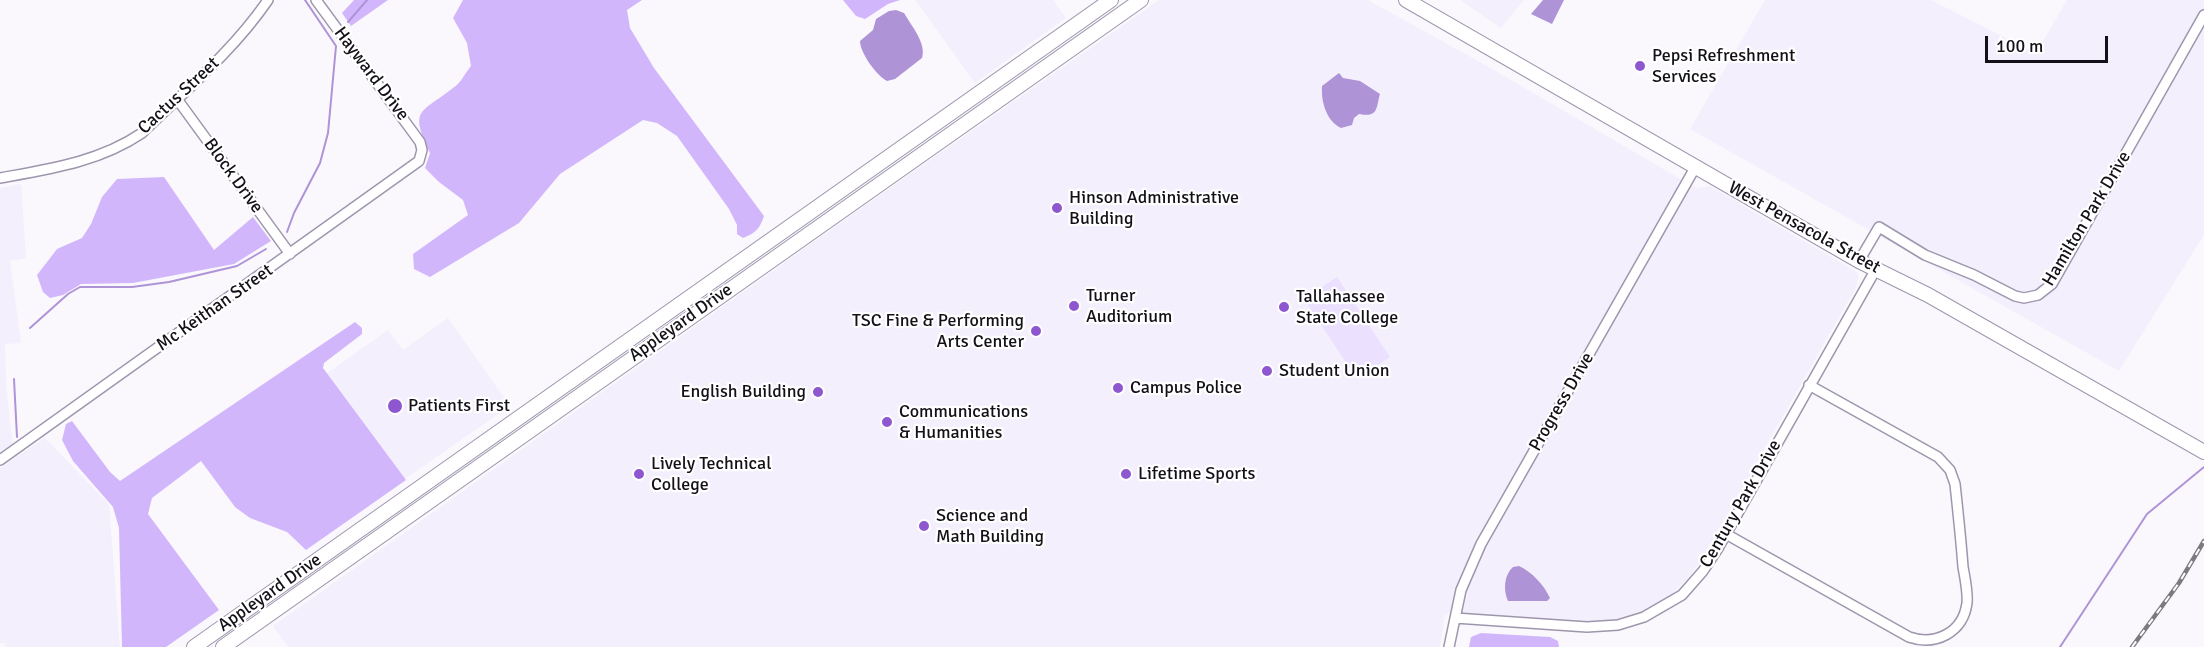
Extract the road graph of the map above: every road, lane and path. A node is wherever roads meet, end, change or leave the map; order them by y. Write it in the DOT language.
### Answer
graph roads {
  1 [pos="268,0"];
  2 [pos="316,0"];
  3 [pos="1111,0"];
  4 [pos="1141,0"];
  5 [pos="1406,0"];
  6 [pos="2204,15"];
  7 [pos="177,99"];
  8 [pos="423,150"];
  9 [pos="1696,166"];
  10 [pos="0,178"];
  11 [pos="290,254"];
  12 [pos="1860,261"];
  13 [pos="1876,269"];
  14 [pos="1809,385"];
  15 [pos="2204,452"];
  16 [pos="0,460"];
  17 [pos="1726,534"];
  18 [pos="1455,618"];
  19 [pos="194,647"];
  20 [pos="223,647"];
  21 [pos="1449,647"];
  1 -- 7 [label="street, Cactus Street"];
  2 -- 8 [label="street, Hayward Drive"];
  3 -- 19 [label="main road, Appleyard Drive"];
  4 -- 20 [label="main road, Appleyard Drive"];
  5 -- 9 [label="main road, West Pensacola Street"];
  6 -- 12 [label="street, Hamilton Park Drive"];
  7 -- 10 [label="street, Cactus Street"];
  7 -- 11 [label="street, Block Drive"];
  8 -- 11 [label="street, Mc Keithan Street"];
  9 -- 12 [label="main road, West Pensacola Street"];
  9 -- 18 [label="street, Progress Drive"];
  11 -- 16 [label="street, Mc Keithan Street"];
  12 -- 13 [label="main road, West Pensacola Street"];
  13 -- 14 [label="street, Century Park Drive"];
  13 -- 15 [label="main road, West Pensacola Street"];
  14 -- 17 [label="street, Century Park Drive"];
  14 -- 17 [label="street"];
  17 -- 18 [label="street, Century Park Drive"];
  18 -- 21 [label="street, Progress Drive"];
}
